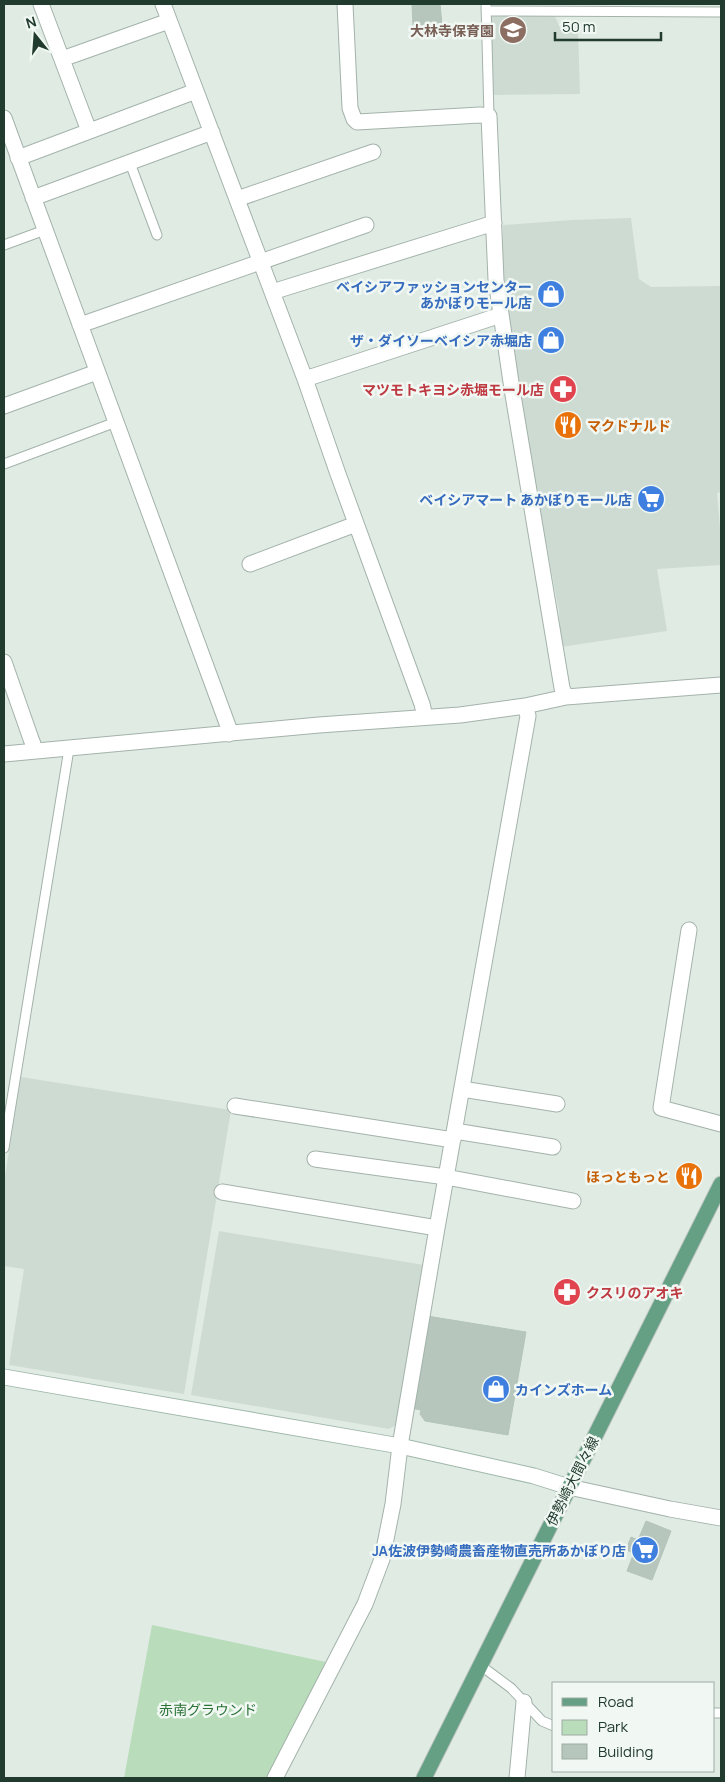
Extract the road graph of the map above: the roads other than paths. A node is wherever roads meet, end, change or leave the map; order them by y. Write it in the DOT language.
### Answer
graph roads {
  1 [pos="41,4"];
  2 [pos="163,4"];
  3 [pos="346,4"];
  4 [pos="486,7"];
  5 [pos="721,12"];
  6 [pos="169,21"];
  7 [pos="62,60"];
  8 [pos="196,92"];
  9 [pos="489,116"];
  10 [pos="4,118"];
  11 [pos="89,131"];
  12 [pos="212,132"];
  13 [pos="373,152"];
  14 [pos="18,158"];
  15 [pos="130,163"];
  16 [pos="33,198"];
  17 [pos="237,199"];
  18 [pos="494,223"];
  19 [pos="366,225"];
  20 [pos="45,230"];
  21 [pos="157,235"];
  22 [pos="4,245"];
  23 [pos="261,262"];
  24 [pos="272,292"];
  25 [pos="501,315"];
  26 [pos="80,325"];
  27 [pos="97,372"];
  28 [pos="305,379"];
  29 [pos="4,406"];
  30 [pos="116,422"];
  31 [pos="4,464"];
  32 [pos="356,524"];
  33 [pos="250,564"];
  34 [pos="4,662"];
  35 [pos="721,685"];
  36 [pos="566,697"];
  37 [pos="525,706"];
  38 [pos="425,717"];
  39 [pos="229,734"];
  40 [pos="69,749"];
  41 [pos="31,751"];
  42 [pos="4,754"];
  43 [pos="688,930"];
  44 [pos="462,1088"];
  45 [pos="557,1104"];
  46 [pos="235,1106"];
  47 [pos="721,1124"];
  48 [pos="454,1136"];
  49 [pos="4,1148"];
  50 [pos="552,1148"];
  51 [pos="315,1159"];
  52 [pos="446,1177"];
  53 [pos="721,1184"];
  54 [pos="222,1192"];
  55 [pos="573,1201"];
  56 [pos="437,1228"];
  57 [pos="4,1377"];
  58 [pos="400,1446"];
  59 [pos="569,1486"];
  60 [pos="721,1518"];
  61 [pos="480,1665"];
  62 [pos="524,1702"];
  63 [pos="552,1725"];
  64 [pos="275,1778"];
  65 [pos="424,1778"];
  66 [pos="517,1778"];
  1 -- 7 [label="street"];
  2 -- 6 [label="street"];
  3 -- 9 [label="street"];
  4 -- 5 [label="lane"];
  4 -- 9 [label="lane"];
  6 -- 7 [label="street"];
  6 -- 8 [label="street"];
  7 -- 11 [label="street"];
  8 -- 11 [label="street"];
  8 -- 12 [label="street"];
  9 -- 18 [label="street"];
  10 -- 14 [label="street"];
  11 -- 14 [label="street"];
  12 -- 15 [label="street"];
  12 -- 17 [label="street"];
  13 -- 17 [label="street"];
  14 -- 16 [label="street"];
  15 -- 16 [label="street"];
  15 -- 21 [label="lane"];
  16 -- 20 [label="street"];
  17 -- 23 [label="street"];
  18 -- 24 [label="street"];
  18 -- 25 [label="street"];
  19 -- 23 [label="street"];
  20 -- 22 [label="lane"];
  20 -- 26 [label="street"];
  23 -- 24 [label="street"];
  23 -- 26 [label="street"];
  24 -- 28 [label="street"];
  25 -- 28 [label="street"];
  25 -- 36 [label="street"];
  26 -- 27 [label="street"];
  27 -- 29 [label="street"];
  27 -- 30 [label="street"];
  28 -- 32 [label="street"];
  30 -- 31 [label="lane"];
  30 -- 39 [label="street"];
  32 -- 33 [label="street"];
  32 -- 38 [label="street"];
  34 -- 41 [label="street"];
  35 -- 36 [label="street"];
  36 -- 37 [label="street"];
  37 -- 38 [label="street"];
  37 -- 44 [label="street"];
  38 -- 39 [label="street"];
  39 -- 40 [label="street"];
  40 -- 41 [label="street"];
  40 -- 49 [label="lane"];
  41 -- 42 [label="street"];
  43 -- 47 [label="street"];
  44 -- 45 [label="street"];
  44 -- 48 [label="street"];
  46 -- 48 [label="street"];
  48 -- 50 [label="street"];
  48 -- 52 [label="street"];
  51 -- 52 [label="street"];
  52 -- 55 [label="street"];
  52 -- 56 [label="street"];
  53 -- 59 [label="main road, 伊勢崎大間々線"];
  54 -- 56 [label="street"];
  56 -- 58 [label="street"];
  57 -- 58 [label="street"];
  58 -- 59 [label="street"];
  58 -- 64 [label="street"];
  59 -- 60 [label="street"];
  59 -- 61 [label="main road, 伊勢崎大間々線"];
  61 -- 62 [label="lane"];
  61 -- 65 [label="main road, 伊勢崎大間々線"];
  62 -- 63 [label="lane"];
  62 -- 66 [label="street"];
}
